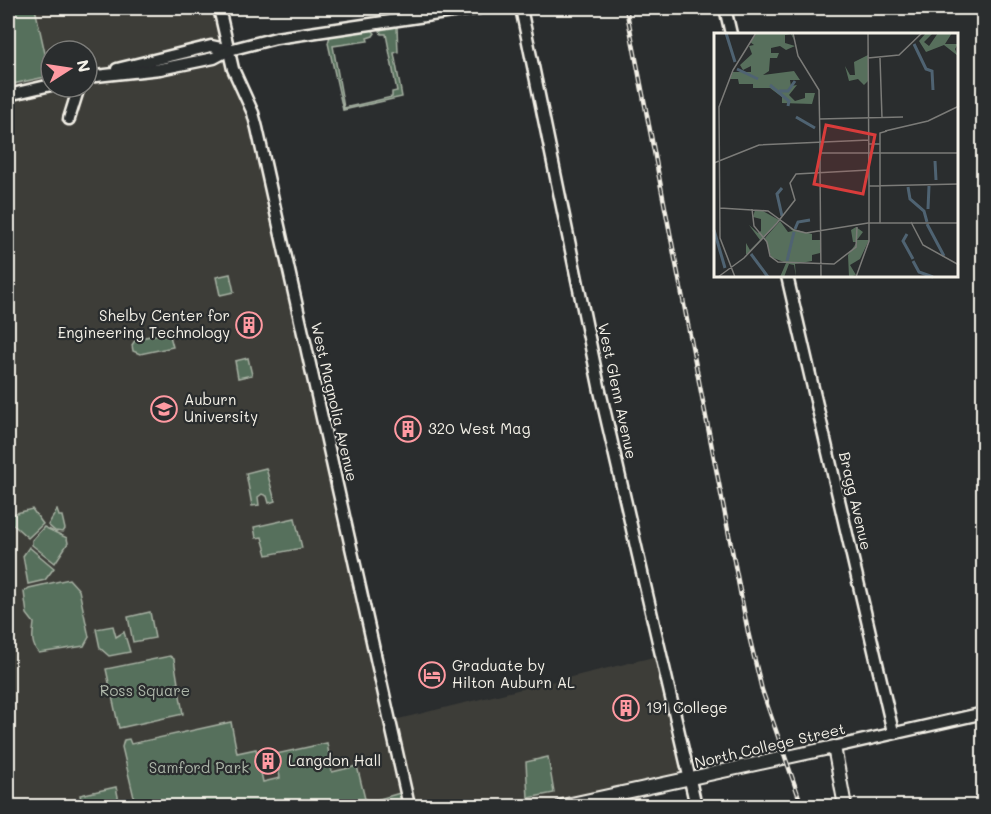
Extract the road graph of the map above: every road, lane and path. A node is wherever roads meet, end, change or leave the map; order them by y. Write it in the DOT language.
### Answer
graph roads {
  1 [pos="219,8"];
  2 [pos="479,8"];
  3 [pos="521,8"];
  4 [pos="725,8"];
  5 [pos="731,33"];
  6 [pos="229,50"];
  7 [pos="99,74"];
  8 [pos="39,88"];
  9 [pos="8,95"];
  10 [pos="75,99"];
  11 [pos="69,119"];
  12 [pos="787,278"];
  13 [pos="984,713"];
  14 [pos="893,732"];
  15 [pos="834,747"];
  16 [pos="690,779"];
  17 [pos="409,807"];
  18 [pos="562,807"];
  19 [pos="696,807"];
  20 [pos="845,807"];
  1 -- 6 [label="main road, West Magnolia Avenue"];
  2 -- 6 [label="main road"];
  3 -- 16 [label="main road, West Glenn Avenue"];
  4 -- 5 [label="main road"];
  6 -- 7 [label="main road"];
  6 -- 17 [label="main road, West Magnolia Avenue"];
  8 -- 9 [label="main road"];
  10 -- 11 [label="main road"];
  12 -- 14 [label="main road, Bragg Avenue"];
  13 -- 14 [label="main road, North College Street"];
  14 -- 15 [label="main road, North College Street"];
  15 -- 16 [label="main road, North College Street"];
  15 -- 20 [label="main road"];
  16 -- 18 [label="main road, North College Street"];
  16 -- 19 [label="main road, West Glenn Avenue"];
}
